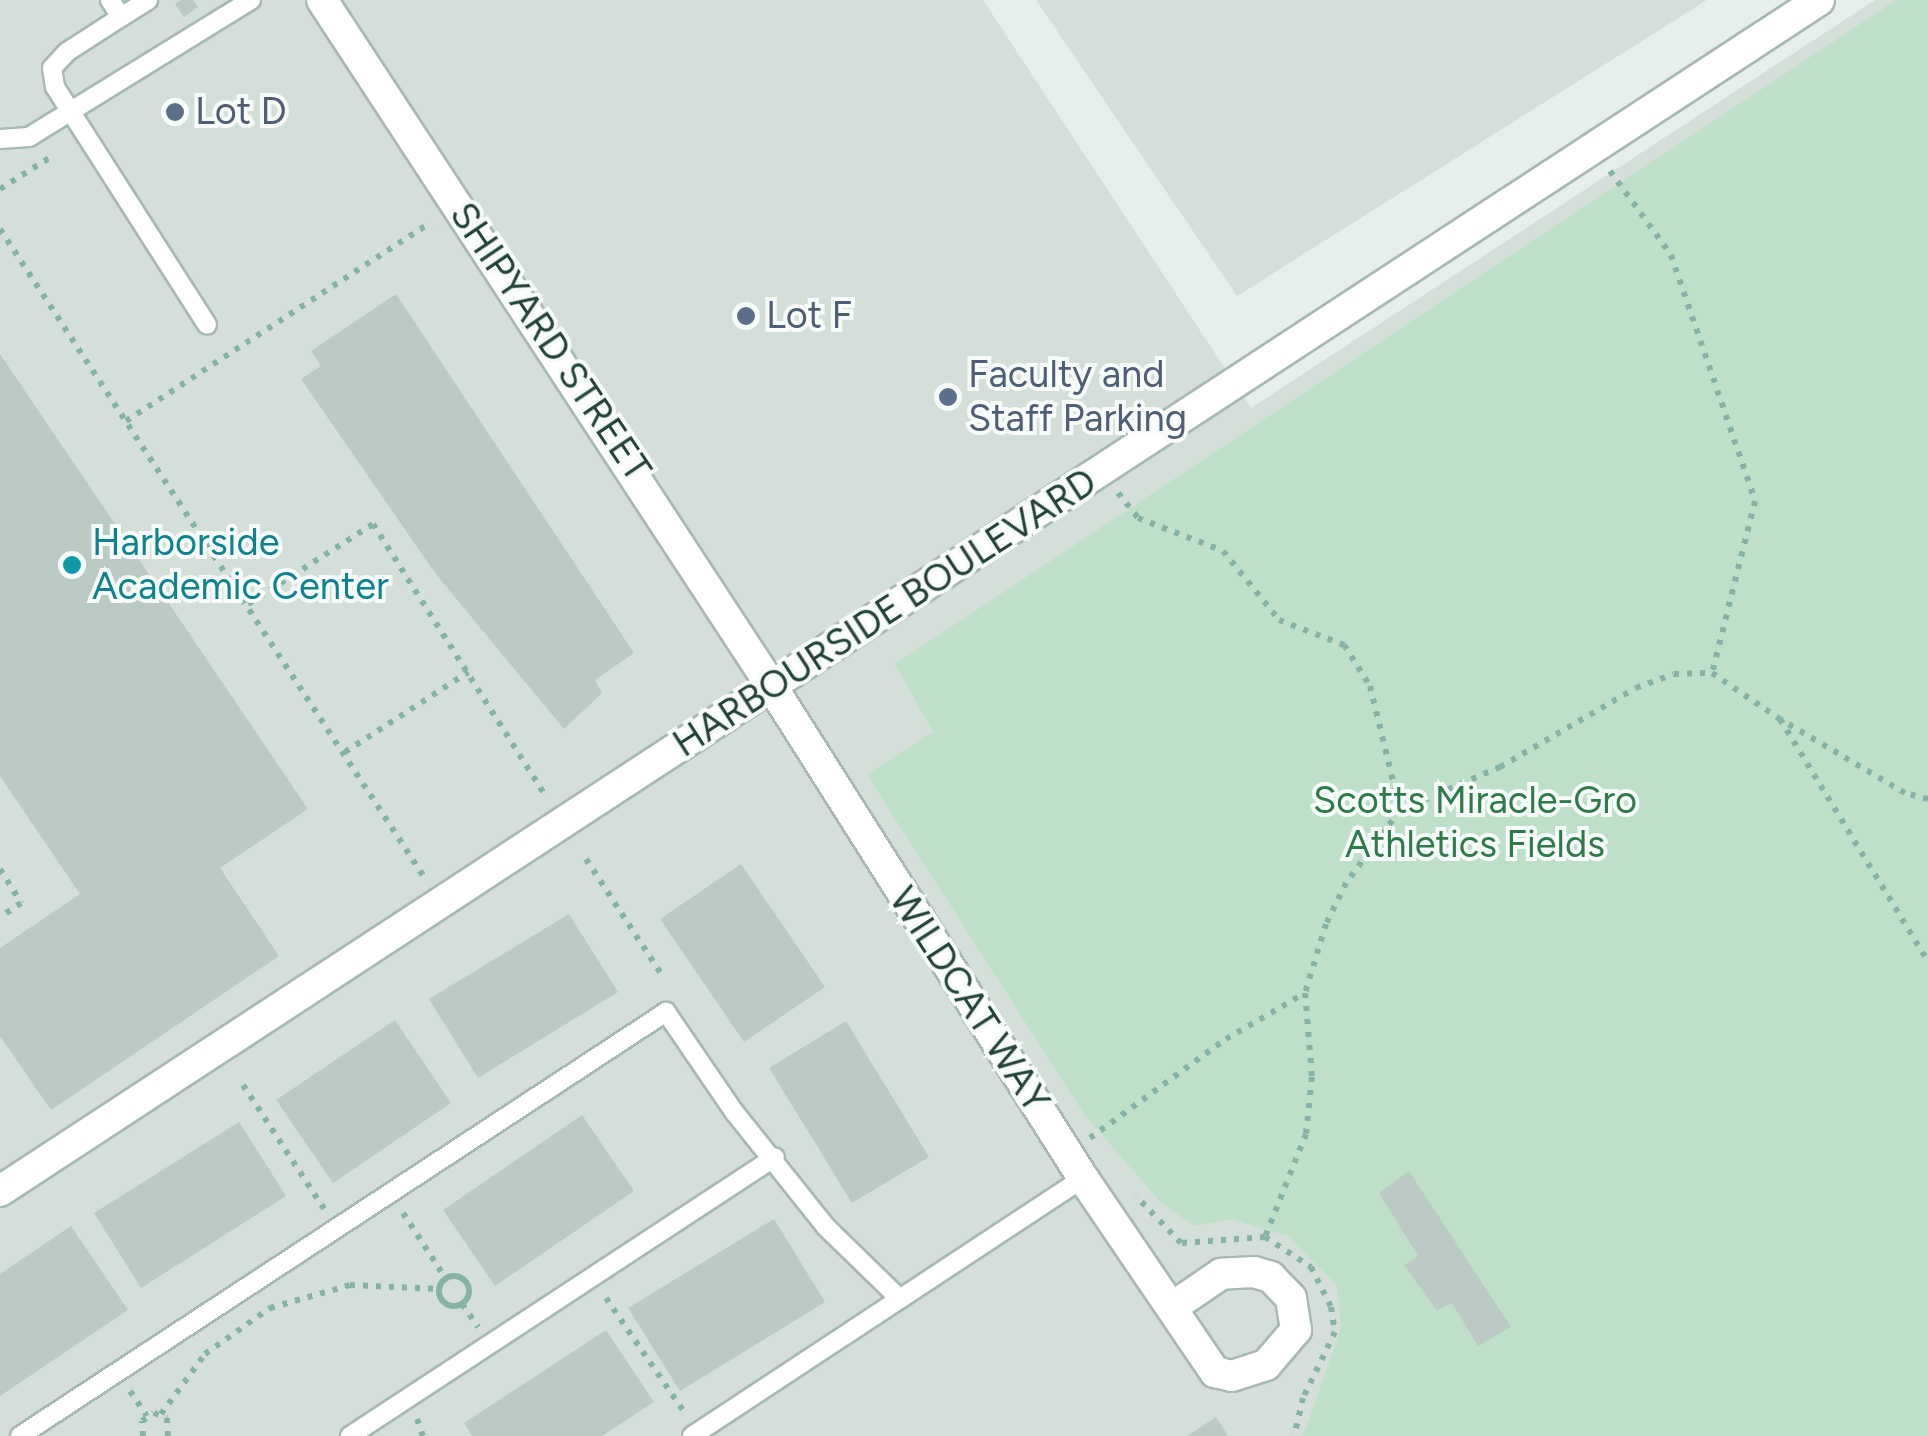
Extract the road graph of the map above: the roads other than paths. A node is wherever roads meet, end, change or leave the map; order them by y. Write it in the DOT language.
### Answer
graph roads {
  1 [pos="110,0"];
  2 [pos="148,0"];
  3 [pos="251,0"];
  4 [pos="322,0"];
  5 [pos="1819,0"];
  6 [pos="121,17"];
  7 [pos="70,112"];
  8 [pos="0,140"];
  9 [pos="207,325"];
  10 [pos="772,687"];
  11 [pos="775,1157"];
  12 [pos="1076,1165"];
  13 [pos="0,1192"];
  14 [pos="900,1299"];
  15 [pos="1174,1306"];
  16 [pos="695,1434"];
  17 [pos="20,1436"];
  18 [pos="350,1436"];
  1 -- 6 [label="lane"];
  2 -- 6 [label="lane"];
  3 -- 7 [label="lane"];
  4 -- 10 [label="street, SHIPYARD STREET"];
  5 -- 10 [label="street, HARBOURSIDE BOULEVARD"];
  6 -- 7 [label="lane"];
  7 -- 8 [label="lane"];
  7 -- 9 [label="lane"];
  10 -- 12 [label="street, WILDCAT WAY"];
  10 -- 13 [label="street, HARBOURSIDE BOULEVARD"];
  11 -- 14 [label="lane"];
  11 -- 17 [label="lane"];
  11 -- 18 [label="lane"];
  12 -- 14 [label="lane"];
  12 -- 15 [label="street, WILDCAT WAY"];
  14 -- 16 [label="lane"];
}
